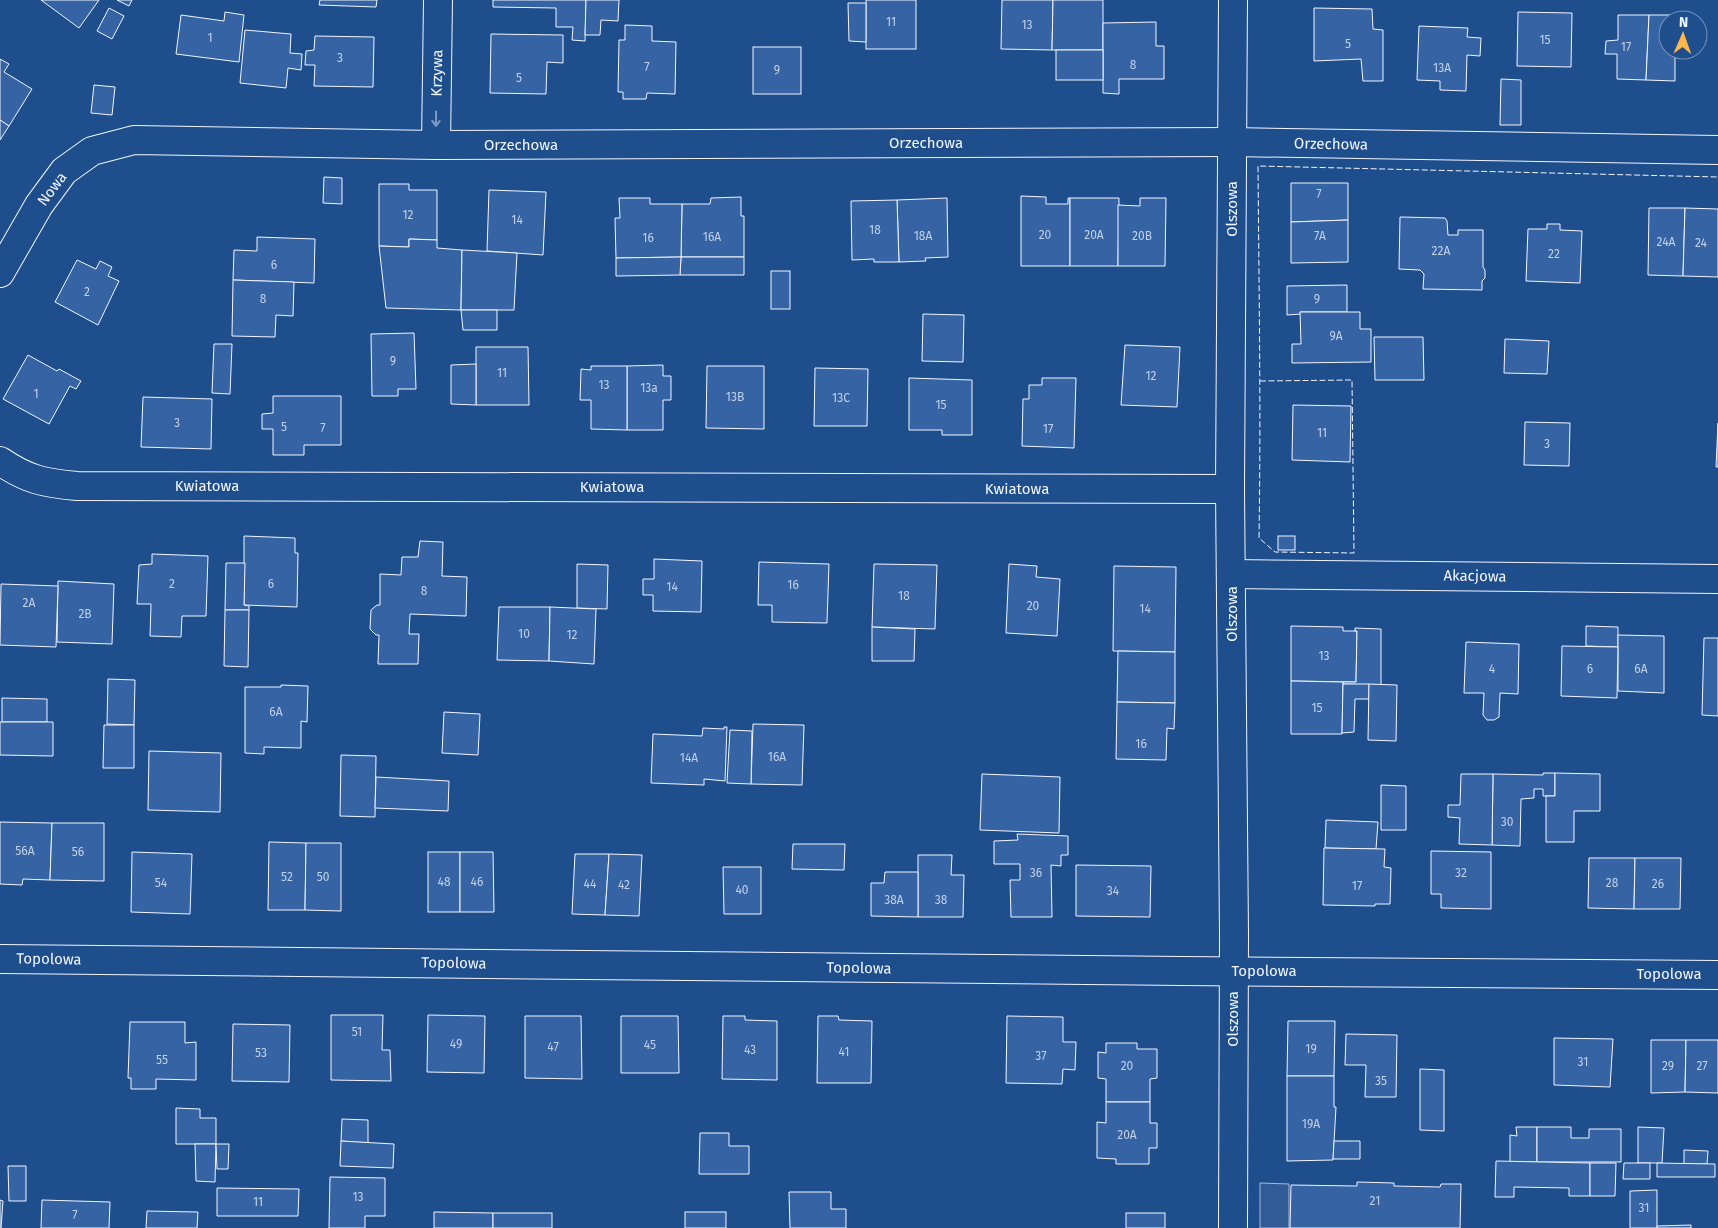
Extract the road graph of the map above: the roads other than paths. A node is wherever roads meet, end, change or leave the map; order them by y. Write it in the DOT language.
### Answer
graph roads {
  1 [pos="438,0"];
  2 [pos="1233,0"];
  3 [pos="134,140"];
  4 [pos="1232,142"];
  5 [pos="436,145"];
  6 [pos="1718,150"];
  7 [pos="0,273"];
  8 [pos="0,461"];
  9 [pos="1230,490"];
  10 [pos="1232,574"];
  11 [pos="1718,579"];
  12 [pos="0,959"];
  13 [pos="1233,971"];
  14 [pos="1718,974"];
  15 [pos="1233,1228"];
  1 -- 5 [label="street, Krzywa, one-way"];
  2 -- 4 [label="street, Olszowa"];
  3 -- 5 [label="street, Orzechowa"];
  3 -- 7 [label="street, Nowa"];
  4 -- 5 [label="street, Orzechowa"];
  4 -- 6 [label="street, Orzechowa"];
  4 -- 9 [label="street, Olszowa"];
  8 -- 9 [label="street, Kwiatowa"];
  9 -- 10 [label="street, Olszowa"];
  10 -- 11 [label="street, Akacjowa"];
  10 -- 13 [label="street, Olszowa"];
  12 -- 13 [label="street, Topolowa"];
  13 -- 14 [label="street, Topolowa"];
  13 -- 15 [label="street, Olszowa"];
}
